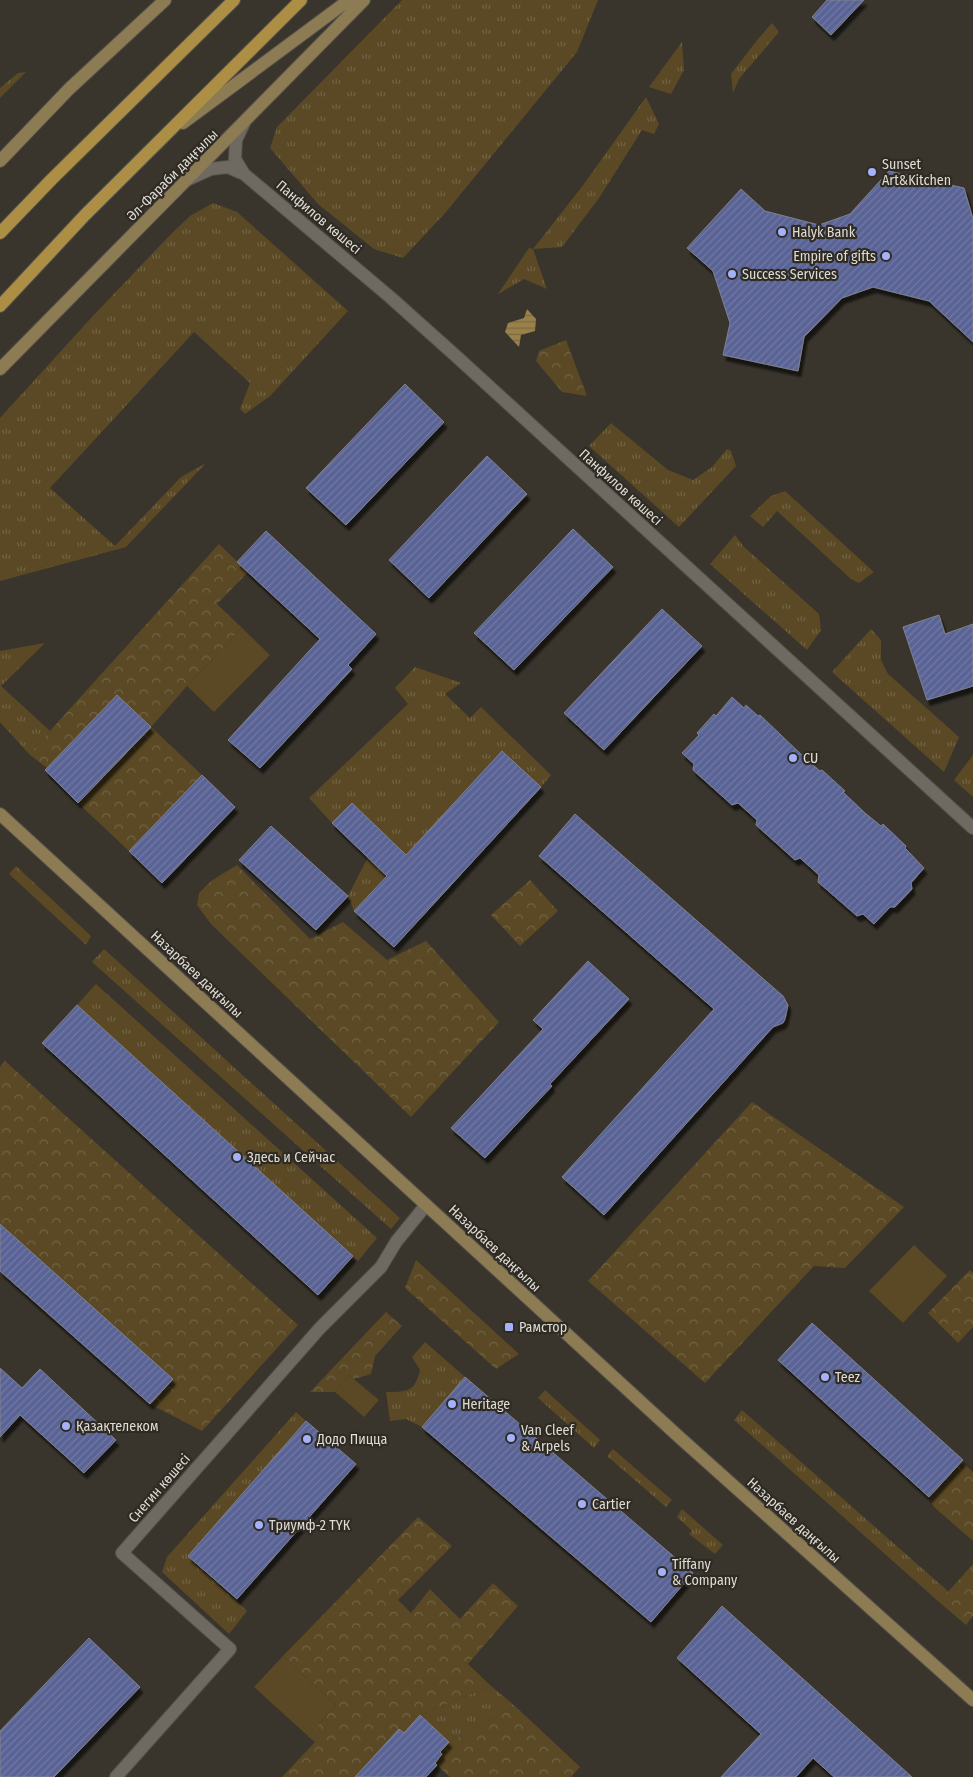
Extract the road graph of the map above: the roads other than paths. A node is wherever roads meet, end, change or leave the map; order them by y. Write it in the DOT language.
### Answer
graph roads {
  1 [pos="164,0"];
  2 [pos="234,0"];
  3 [pos="301,0"];
  4 [pos="349,0"];
  5 [pos="364,0"];
  6 [pos="244,123"];
  7 [pos="157,142"];
  8 [pos="0,161"];
  9 [pos="244,174"];
  10 [pos="189,179"];
  11 [pos="0,233"];
  12 [pos="0,306"];
  13 [pos="0,369"];
  14 [pos="0,814"];
  15 [pos="973,828"];
  16 [pos="426,1205"];
  17 [pos="973,1700"];
  18 [pos="116,1777"];
  1 -- 8 [label="main road"];
  2 -- 11 [label="main road"];
  3 -- 7 [label="main road"];
  4 -- 7 [label="main road"];
  5 -- 6 [label="main road, Әл-Фараби даңғылы"];
  6 -- 9 [label="street"];
  6 -- 10 [label="main road, Әл-Фараби даңғылы"];
  7 -- 12 [label="main road"];
  9 -- 10 [label="street"];
  9 -- 15 [label="street, Панфилов көшесі"];
  10 -- 13 [label="main road, Әл-Фараби даңғылы"];
  14 -- 16 [label="main road, Назарбаев даңғылы"];
  16 -- 17 [label="main road, Назарбаев даңғылы"];
  16 -- 18 [label="street, Снегин көшесі"];
}
